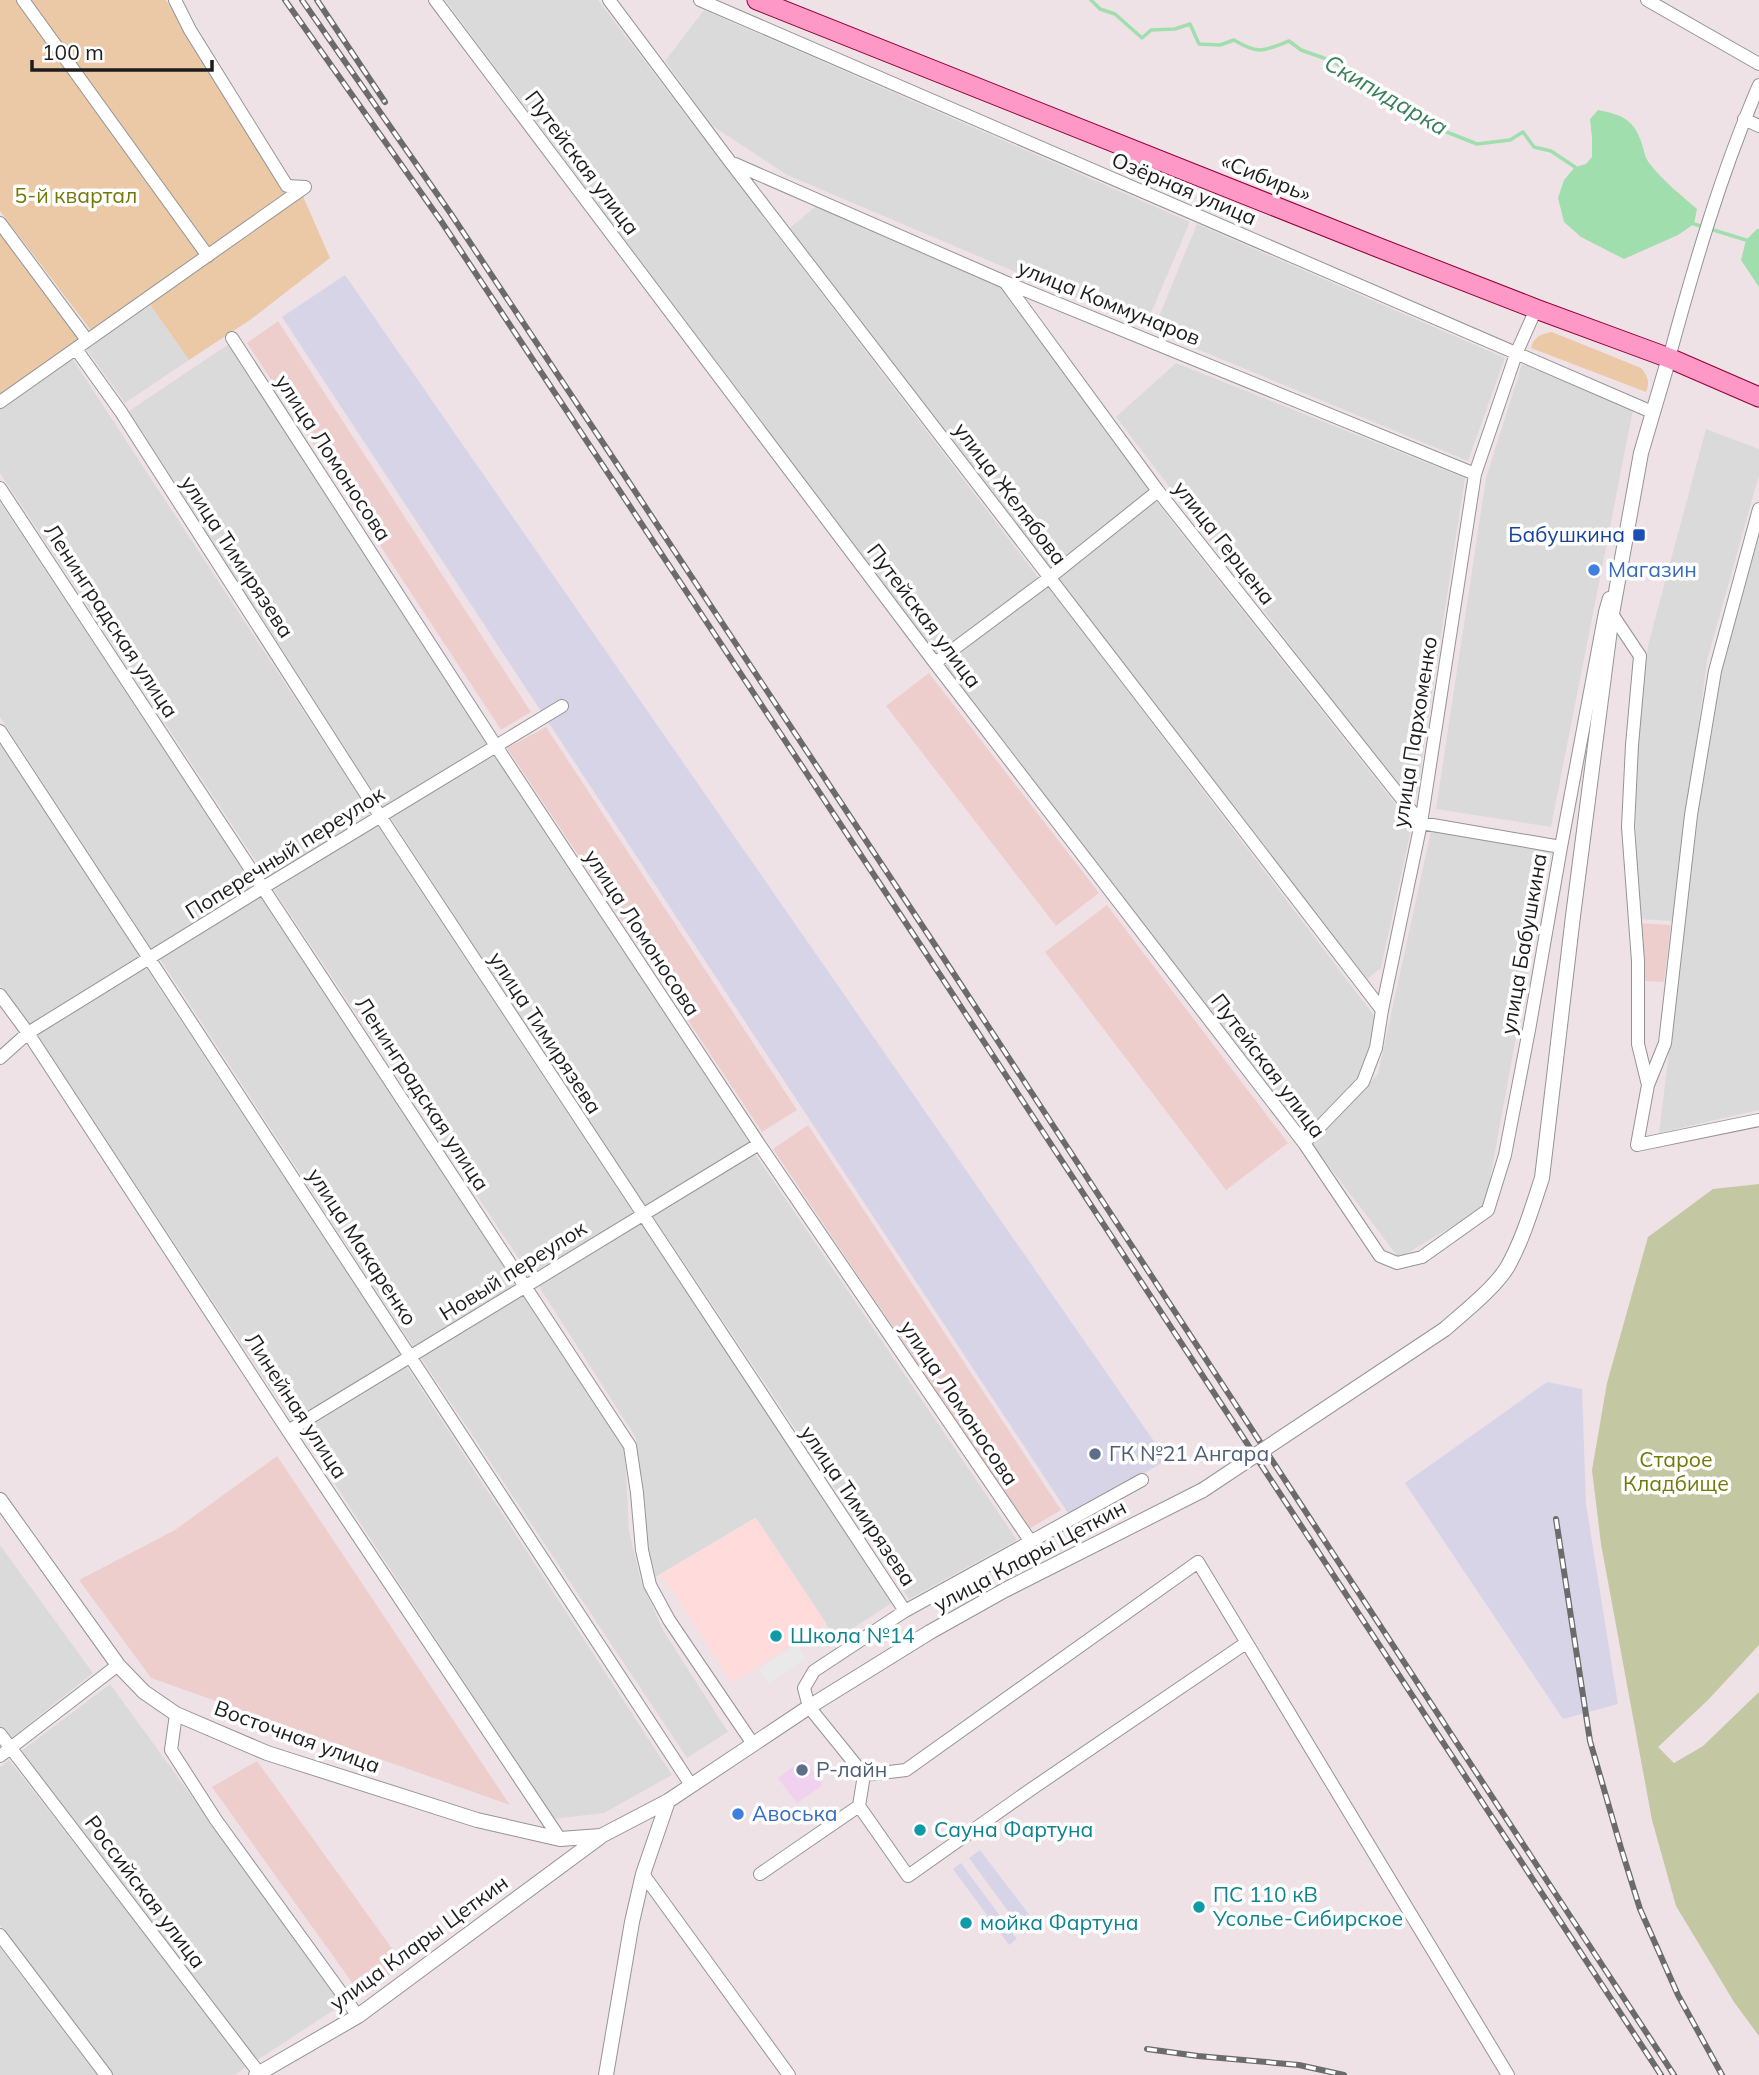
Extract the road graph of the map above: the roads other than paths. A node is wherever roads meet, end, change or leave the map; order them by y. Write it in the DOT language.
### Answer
graph roads {
  1 [pos="23,0"];
  2 [pos="175,0"];
  3 [pos="435,0"];
  4 [pos="609,0"];
  5 [pos="700,0"];
  6 [pos="757,0"];
  7 [pos="1647,0"];
  8 [pos="1759,64"];
  9 [pos="1759,85"];
  10 [pos="1744,119"];
  11 [pos="1759,126"];
  12 [pos="731,163"];
  13 [pos="0,223"];
  14 [pos="208,256"];
  15 [pos="1005,282"];
  16 [pos="1536,309"];
  17 [pos="232,338"];
  18 [pos="88,340"];
  19 [pos="76,349"];
  20 [pos="1516,354"];
  21 [pos="1669,358"];
  22 [pos="1759,397"];
  23 [pos="0,402"];
  24 [pos="1652,412"];
  25 [pos="1475,474"];
  26 [pos="0,488"];
  27 [pos="1158,491"];
  28 [pos="1759,509"];
  29 [pos="1621,562"];
  30 [pos="1049,578"];
  31 [pos="1612,614"];
  32 [pos="935,663"];
  33 [pos="562,706"];
  34 [pos="0,731"];
  35 [pos="496,746"];
  36 [pos="380,816"];
  37 [pos="1421,823"];
  38 [pos="1561,847"];
  39 [pos="264,887"];
  40 [pos="149,959"];
  41 [pos="0,995"];
  42 [pos="1382,1010"];
  43 [pos="29,1034"];
  44 [pos="0,1058"];
  45 [pos="1648,1085"];
  46 [pos="1759,1120"];
  47 [pos="1304,1143"];
  48 [pos="758,1144"];
  49 [pos="641,1214"];
  50 [pos="1380,1256"];
  51 [pos="525,1286"];
  52 [pos="411,1357"];
  53 [pos="288,1431"];
  54 [pos="1142,1480"];
  55 [pos="0,1500"];
  56 [pos="1031,1542"];
  57 [pos="905,1611"];
  58 [pos="1246,1643"];
  59 [pos="118,1665"];
  60 [pos="809,1707"];
  61 [pos="176,1714"];
  62 [pos="0,1734"];
  63 [pos="753,1744"];
  64 [pos="5,1752"];
  65 [pos="864,1775"];
  66 [pos="691,1785"];
  67 [pos="668,1801"];
  68 [pos="859,1806"];
  69 [pos="601,1836"];
  70 [pos="560,1839"];
  71 [pos="643,1874"];
  72 [pos="760,1874"];
  73 [pos="0,1935"];
  74 [pos="358,2016"];
  75 [pos="257,2074"];
  76 [pos="106,2075"];
  77 [pos="606,2075"];
  78 [pos="789,2075"];
  79 [pos="1508,2075"];
  1 -- 14 [label="street"];
  2 -- 14 [label="street"];
  3 -- 32 [label="street, Путейская улица"];
  4 -- 12 [label="street, улица Желябова"];
  5 -- 20 [label="street, Озёрная улица"];
  6 -- 16 [label="main road, «Сибирь»"];
  7 -- 8 [label="street"];
  9 -- 10 [label="street"];
  10 -- 11 [label="street"];
  10 -- 21 [label="street"];
  12 -- 15 [label="street, улица Коммунаров"];
  12 -- 30 [label="street, улица Желябова"];
  13 -- 18 [label="street"];
  14 -- 18 [label="street"];
  15 -- 25 [label="street, улица Коммунаров"];
  15 -- 27 [label="street, улица Герцена"];
  16 -- 20 [label="street, улица Пархоменко"];
  16 -- 21 [label="main road, «Сибирь»"];
  17 -- 35 [label="street, улица Ломоносова"];
  18 -- 19 [label="street"];
  19 -- 23 [label="street"];
  19 -- 36 [label="street, улица Тимирязева"];
  20 -- 24 [label="street, Озёрная улица"];
  20 -- 25 [label="street, улица Пархоменко"];
  21 -- 22 [label="main road, «Сибирь»"];
  21 -- 24 [label="street, улица Клары Цеткин"];
  24 -- 29 [label="street, улица Клары Цеткин"];
  25 -- 37 [label="street, улица Пархоменко"];
  26 -- 39 [label="street, Ленинградская улица"];
  27 -- 30 [label="street"];
  27 -- 37 [label="street, улица Герцена"];
  28 -- 45 [label="street"];
  29 -- 31 [label="street, улица Клары Цеткин"];
  29 -- 38 [label="street, улица Бабушкина"];
  30 -- 32 [label="street"];
  30 -- 42 [label="street, улица Желябова"];
  31 -- 45 [label="street"];
  31 -- 60 [label="street, улица Клары Цеткин, bridge"];
  32 -- 47 [label="street, Путейская улица"];
  33 -- 35 [label="street, Поперечный переулок"];
  34 -- 40 [label="street, улица Макаренко"];
  35 -- 36 [label="street, Поперечный переулок"];
  35 -- 48 [label="street, улица Ломоносова"];
  36 -- 39 [label="street, Поперечный переулок"];
  36 -- 49 [label="street, улица Тимирязева"];
  37 -- 38 [label="street"];
  37 -- 42 [label="street, улица Пархоменко"];
  38 -- 50 [label="street, улица Бабушкина"];
  39 -- 40 [label="street, Поперечный переулок"];
  39 -- 51 [label="street, Ленинградская улица"];
  40 -- 43 [label="street, Поперечный переулок"];
  40 -- 52 [label="street, улица Макаренко"];
  41 -- 43 [label="street, Линейная улица"];
  42 -- 47 [label="street, улица Пархоменко"];
  43 -- 44 [label="street, Поперечный переулок"];
  43 -- 53 [label="street, Линейная улица"];
  45 -- 46 [label="street"];
  47 -- 50 [label="street, Путейская улица"];
  48 -- 49 [label="street, Новый переулок"];
  48 -- 56 [label="street, улица Ломоносова"];
  49 -- 51 [label="street, Новый переулок"];
  49 -- 57 [label="street, улица Тимирязева"];
  51 -- 52 [label="street, Новый переулок"];
  51 -- 63 [label="street, Ленинградская улица"];
  52 -- 53 [label="street, Новый переулок"];
  52 -- 66 [label="street, улица Макаренко"];
  53 -- 70 [label="street, Линейная улица"];
  54 -- 56 [label="street"];
  55 -- 59 [label="street, Восточная улица"];
  56 -- 57 [label="street"];
  57 -- 60 [label="street, улица Тимирязева"];
  58 -- 65 [label="street"];
  58 -- 68 [label="street"];
  58 -- 79 [label="street"];
  59 -- 61 [label="street, Восточная улица"];
  59 -- 64 [label="street"];
  60 -- 63 [label="street, улица Клары Цеткин"];
  60 -- 65 [label="street"];
  61 -- 70 [label="street, Восточная улица"];
  61 -- 74 [label="street"];
  62 -- 64 [label="street, Российская улица"];
  63 -- 66 [label="street, улица Клары Цеткин"];
  64 -- 75 [label="street, Российская улица"];
  65 -- 68 [label="street"];
  66 -- 67 [label="street, улица Клары Цеткин"];
  67 -- 69 [label="street, Восточная улица"];
  67 -- 71 [label="street"];
  68 -- 72 [label="street"];
  69 -- 70 [label="street, Восточная улица"];
  69 -- 74 [label="street, улица Клары Цеткин"];
  71 -- 77 [label="street"];
  71 -- 78 [label="street"];
  73 -- 76 [label="street"];
  74 -- 75 [label="street, улица Клары Цеткин"];
}
